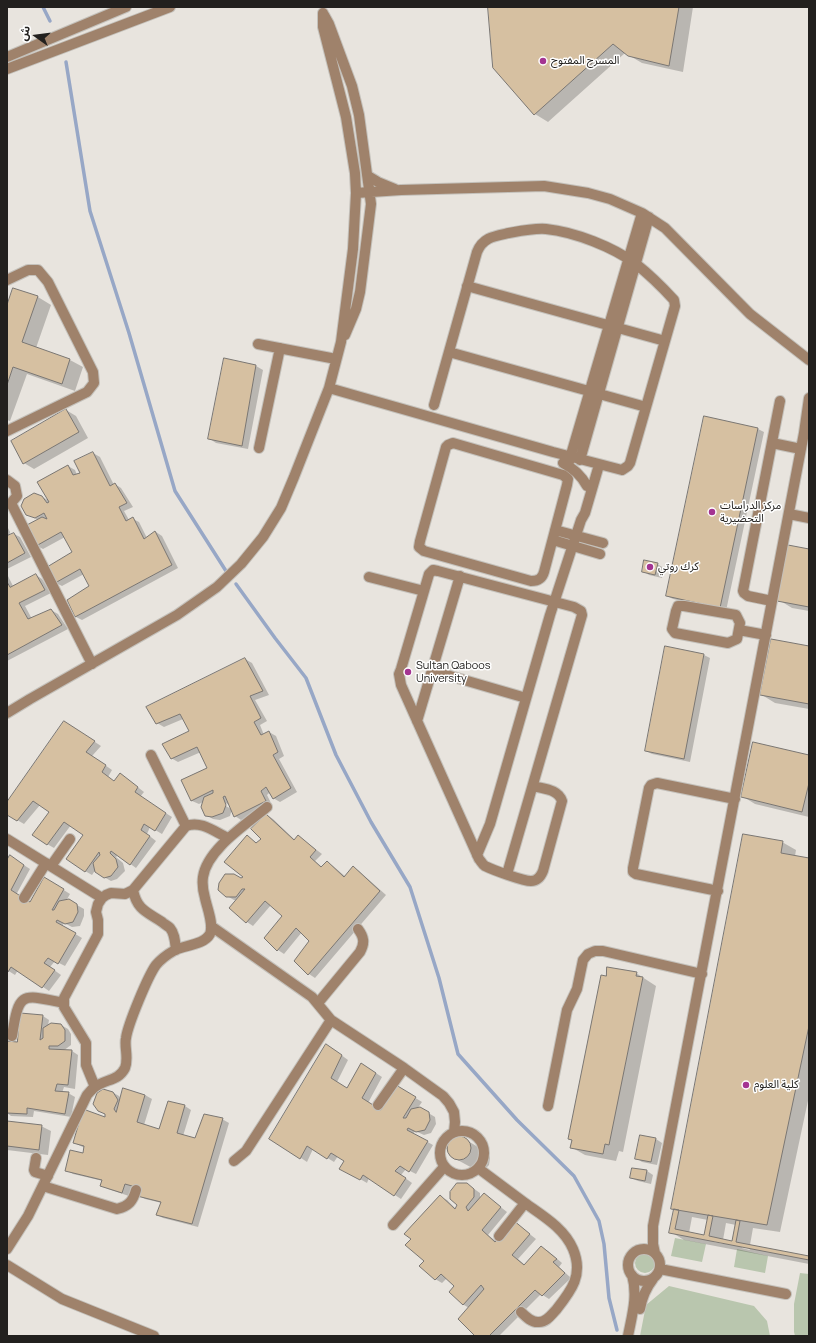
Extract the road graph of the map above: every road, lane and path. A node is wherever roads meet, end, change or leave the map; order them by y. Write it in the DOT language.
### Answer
graph roads {
  1 [pos="126,7"];
  2 [pos="170,7"];
  3 [pos="321,10"];
  4 [pos="7,57"];
  5 [pos="7,69"];
  6 [pos="368,176"];
  7 [pos="401,190"];
  8 [pos="370,192"];
  9 [pos="356,193"];
  10 [pos="371,204"];
  11 [pos="646,215"];
  12 [pos="632,262"];
  13 [pos="7,280"];
  14 [pos="467,286"];
  15 [pos="613,327"];
  16 [pos="665,341"];
  17 [pos="341,342"];
  18 [pos="258,344"];
  19 [pos="280,348"];
  20 [pos="449,352"];
  21 [pos="336,359"];
  22 [pos="809,360"];
  23 [pos="328,388"];
  24 [pos="594,393"];
  25 [pos="809,398"];
  26 [pos="780,401"];
  27 [pos="434,405"];
  28 [pos="646,407"];
  29 [pos="807,429"];
  30 [pos="7,431"];
  31 [pos="772,443"];
  32 [pos="259,448"];
  33 [pos="801,449"];
  34 [pos="573,461"];
  35 [pos="595,464"];
  36 [pos="7,480"];
  37 [pos="587,486"];
  38 [pos="9,504"];
  39 [pos="789,514"];
  40 [pos="809,518"];
  41 [pos="581,520"];
  42 [pos="554,535"];
  43 [pos="575,541"];
  44 [pos="603,543"];
  45 [pos="600,554"];
  46 [pos="460,576"];
  47 [pos="369,577"];
  48 [pos="424,592"];
  49 [pos="772,601"];
  50 [pos="555,602"];
  51 [pos="739,630"];
  52 [pos="766,635"];
  53 [pos="92,664"];
  54 [pos="433,671"];
  55 [pos="526,698"];
  56 [pos="7,713"];
  57 [pos="417,721"];
  58 [pos="151,755"];
  59 [pos="533,786"];
  60 [pos="735,799"];
  61 [pos="268,808"];
  62 [pos="186,826"];
  63 [pos="228,838"];
  64 [pos="7,839"];
  65 [pos="70,839"];
  66 [pos="477,855"];
  67 [pos="48,864"];
  68 [pos="507,874"];
  69 [pos="133,890"];
  70 [pos="718,891"];
  71 [pos="24,898"];
  72 [pos="102,898"];
  73 [pos="211,926"];
  74 [pos="358,929"];
  75 [pos="176,950"];
  76 [pos="702,974"];
  77 [pos="64,1003"];
  78 [pos="318,1003"];
  79 [pos="331,1020"];
  80 [pos="12,1036"];
  81 [pos="404,1068"];
  82 [pos="95,1086"];
  83 [pos="378,1105"];
  84 [pos="548,1106"];
  85 [pos="454,1132"];
  86 [pos="36,1158"];
  87 [pos="234,1161"];
  88 [pos="444,1167"];
  89 [pos="478,1168"];
  90 [pos="48,1176"];
  91 [pos="43,1186"];
  92 [pos="136,1190"];
  93 [pos="525,1203"];
  94 [pos="392,1225"];
  95 [pos="653,1226"];
  96 [pos="499,1236"];
  97 [pos="7,1249"];
  98 [pos="638,1250"];
  99 [pos="655,1253"];
  100 [pos="7,1266"];
  101 [pos="660,1269"];
  102 [pos="632,1275"];
  103 [pos="653,1279"];
  104 [pos="786,1294"];
  105 [pos="521,1312"];
  106 [pos="154,1336"];
  107 [pos="628,1336"];
  108 [pos="634,1336"];
  1 -- 4 [label="lane"];
  2 -- 5 [label="lane"];
  3 -- 6 [label="lane"];
  3 -- 9 [label="lane"];
  6 -- 7 [label="lane"];
  6 -- 8 [label="lane"];
  7 -- 8 [label="lane"];
  7 -- 10 [label="lane"];
  7 -- 11 [label="lane"];
  8 -- 9 [label="lane"];
  8 -- 10 [label="lane"];
  9 -- 17 [label="lane"];
  10 -- 17 [label="lane"];
  11 -- 12 [label="lane"];
  11 -- 22 [label="lane"];
  12 -- 14 [label="lane"];
  12 -- 15 [label="lane"];
  12 -- 16 [label="lane"];
  13 -- 30 [label="lane"];
  14 -- 15 [label="lane"];
  14 -- 20 [label="lane"];
  15 -- 16 [label="lane"];
  15 -- 24 [label="lane"];
  16 -- 28 [label="lane"];
  17 -- 21 [label="lane"];
  18 -- 19 [label="lane"];
  19 -- 21 [label="lane"];
  19 -- 32 [label="lane"];
  20 -- 24 [label="lane"];
  20 -- 27 [label="lane"];
  21 -- 23 [label="lane"];
  23 -- 34 [label="lane"];
  23 -- 53 [label="lane"];
  24 -- 28 [label="lane"];
  24 -- 34 [label="lane"];
  25 -- 29 [label="lane"];
  26 -- 31 [label="lane"];
  28 -- 35 [label="lane"];
  29 -- 33 [label="lane"];
  31 -- 33 [label="lane"];
  31 -- 49 [label="lane"];
  33 -- 39 [label="lane"];
  34 -- 35 [label="lane"];
  34 -- 37 [label="lane"];
  35 -- 37 [label="lane"];
  35 -- 41 [label="lane"];
  36 -- 38 [label="lane"];
  37 -- 41 [label="lane"];
  38 -- 53 [label="lane"];
  39 -- 40 [label="lane"];
  39 -- 49 [label="lane"];
  41 -- 43 [label="lane"];
  42 -- 42 [label="lane"];
  42 -- 43 [label="lane"];
  43 -- 44 [label="lane"];
  43 -- 45 [label="lane"];
  43 -- 50 [label="lane"];
  46 -- 48 [label="lane"];
  46 -- 50 [label="lane"];
  46 -- 54 [label="lane"];
  47 -- 48 [label="lane"];
  48 -- 57 [label="lane"];
  49 -- 52 [label="lane"];
  50 -- 55 [label="lane"];
  50 -- 59 [label="lane"];
  51 -- 51 [label="lane"];
  51 -- 52 [label="lane"];
  52 -- 60 [label="lane"];
  53 -- 56 [label="lane"];
  54 -- 55 [label="lane"];
  54 -- 57 [label="lane"];
  55 -- 66 [label="lane"];
  57 -- 66 [label="lane"];
  58 -- 62 [label="lane"];
  59 -- 68 [label="lane"];
  59 -- 68 [label="lane"];
  60 -- 70 [label="lane"];
  60 -- 70 [label="lane"];
  61 -- 63 [label="lane"];
  62 -- 63 [label="lane"];
  62 -- 69 [label="lane"];
  63 -- 73 [label="lane"];
  64 -- 67 [label="lane"];
  65 -- 67 [label="lane"];
  66 -- 68 [label="lane"];
  67 -- 71 [label="lane"];
  67 -- 72 [label="lane"];
  69 -- 72 [label="lane"];
  69 -- 75 [label="lane"];
  70 -- 76 [label="lane"];
  72 -- 77 [label="lane"];
  73 -- 75 [label="lane"];
  73 -- 78 [label="lane"];
  74 -- 78 [label="lane"];
  75 -- 82 [label="lane"];
  76 -- 84 [label="lane"];
  76 -- 95 [label="lane"];
  77 -- 80 [label="lane"];
  77 -- 82 [label="lane"];
  78 -- 79 [label="lane"];
  79 -- 81 [label="lane"];
  79 -- 87 [label="lane"];
  81 -- 83 [label="lane"];
  81 -- 85 [label="lane"];
  82 -- 90 [label="lane"];
  85 -- 88 [label="lane"];
  85 -- 89 [label="lane"];
  86 -- 90 [label="lane"];
  88 -- 89 [label="lane"];
  88 -- 94 [label="lane"];
  89 -- 93 [label="lane"];
  90 -- 91 [label="lane"];
  91 -- 92 [label="lane"];
  91 -- 97 [label="lane"];
  93 -- 96 [label="lane"];
  93 -- 105 [label="lane"];
  95 -- 98 [label="lane"];
  95 -- 99 [label="lane"];
  98 -- 99 [label="lane"];
  98 -- 102 [label="lane"];
  99 -- 101 [label="lane"];
  100 -- 106 [label="lane"];
  101 -- 103 [label="lane"];
  101 -- 104 [label="lane"];
  102 -- 103 [label="lane"];
  102 -- 107 [label="lane"];
  103 -- 108 [label="lane"];
}
